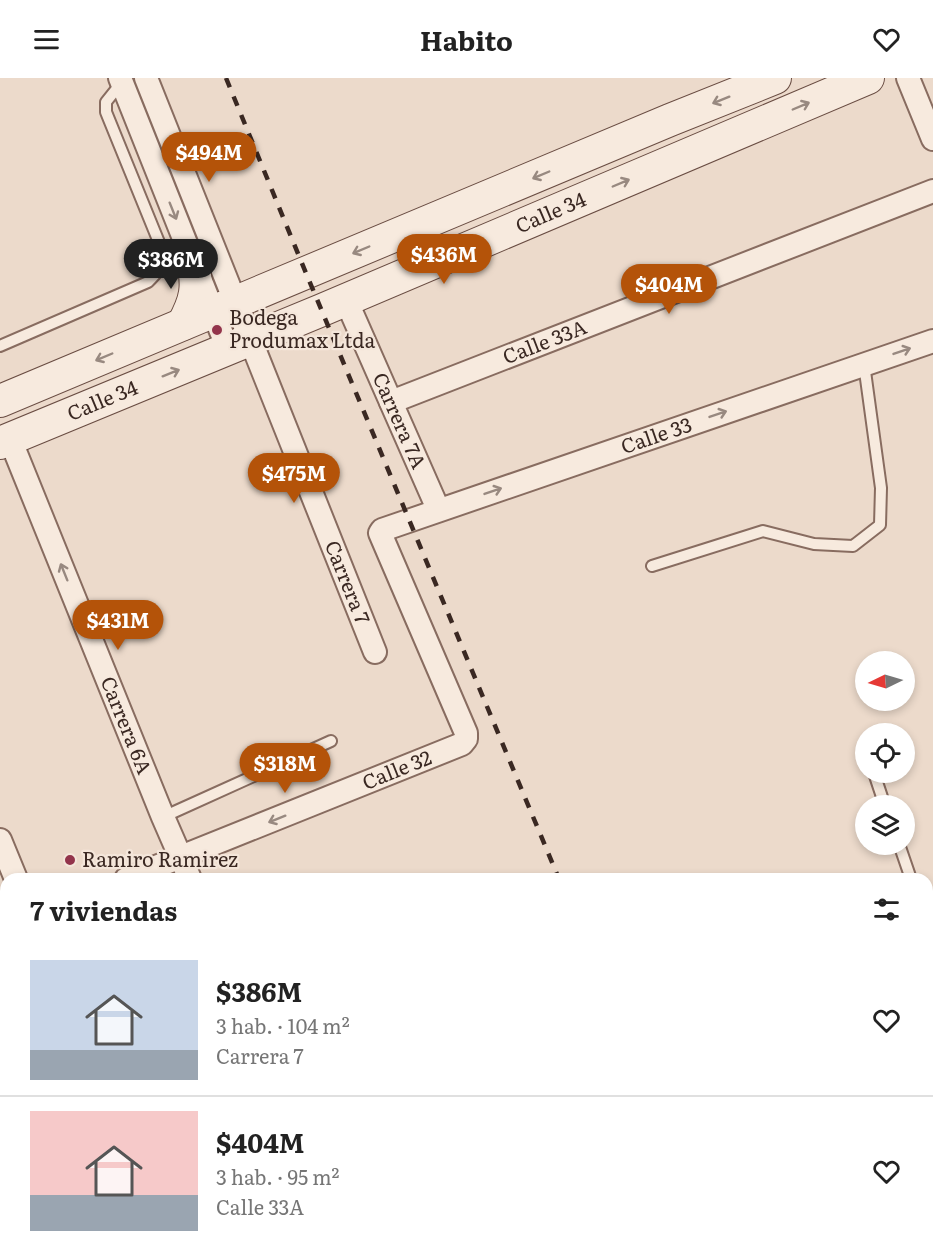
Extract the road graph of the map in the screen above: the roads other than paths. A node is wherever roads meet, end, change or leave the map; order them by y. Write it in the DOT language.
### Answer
graph roads {
  1 [pos="146,78"];
  2 [pos="775,78"];
  3 [pos="868,78"];
  4 [pos="908,78"];
  5 [pos="121,80"];
  6 [pos="670,120"];
  7 [pos="933,139"];
  8 [pos="684,156"];
  9 [pos="933,191"];
  10 [pos="181,255"];
  11 [pos="346,300"];
  12 [pos="224,307"];
  13 [pos="183,324"];
  14 [pos="933,341"];
  15 [pos="239,344"];
  16 [pos="0,346"];
  17 [pos="864,364"];
  18 [pos="0,401"];
  19 [pos="391,402"];
  20 [pos="5,441"];
  21 [pos="438,509"];
  22 [pos="652,566"];
  23 [pos="375,652"];
  24 [pos="466,739"];
  25 [pos="331,741"];
  26 [pos="163,817"];
  27 [pos="0,840"];
  28 [pos="903,855"];
  29 [pos="181,858"];
  30 [pos="14,873"];
  31 [pos="142,873"];
  32 [pos="187,873"];
  33 [pos="909,873"];
  1 -- 12 [label="street, Carrera 7"];
  2 -- 6 [label="main road, Calle 34, one-way"];
  8 -- 3 [label="main road, Calle 34, one-way"];
  4 -- 7 [label="street"];
  5 -- 10 [label="street, Carrera 7"];
  6 -- 8 [label="main road"];
  6 -- 12 [label="main road, Calle 34, one-way"];
  11 -- 8 [label="main road, Calle 34, one-way"];
  9 -- 19 [label="street, Calle 33A"];
  10 -- 12 [label="street, Carrera 7"];
  10 -- 13 [label="main road"];
  10 -- 16 [label="lane"];
  11 -- 15 [label="main road, Calle 34"];
  11 -- 19 [label="street, Carrera 7A"];
  12 -- 13 [label="main road, Calle 34"];
  12 -- 15 [label="street, Carrera 7"];
  13 -- 18 [label="main road, Calle 34, one-way"];
  17 -- 14 [label="street, Calle 33, one-way"];
  20 -- 15 [label="main road, Calle 34, one-way"];
  15 -- 23 [label="street, Carrera 7"];
  21 -- 17 [label="street, Calle 33, one-way"];
  17 -- 22 [label="lane"];
  19 -- 21 [label="street, Carrera 7A"];
  26 -- 20 [label="street, Carrera 6A, one-way"];
  21 -- 24 [label="street, Calle 33"];
  24 -- 29 [label="street, Calle 32, one-way"];
  25 -- 26 [label="lane"];
  26 -- 29 [label="street, Carrera 6A"];
  27 -- 30 [label="street"];
  28 -- 33 [label="lane"];
  29 -- 31 [label="street, Calle 32"];
  29 -- 32 [label="street, Carrera 6A"];
}
